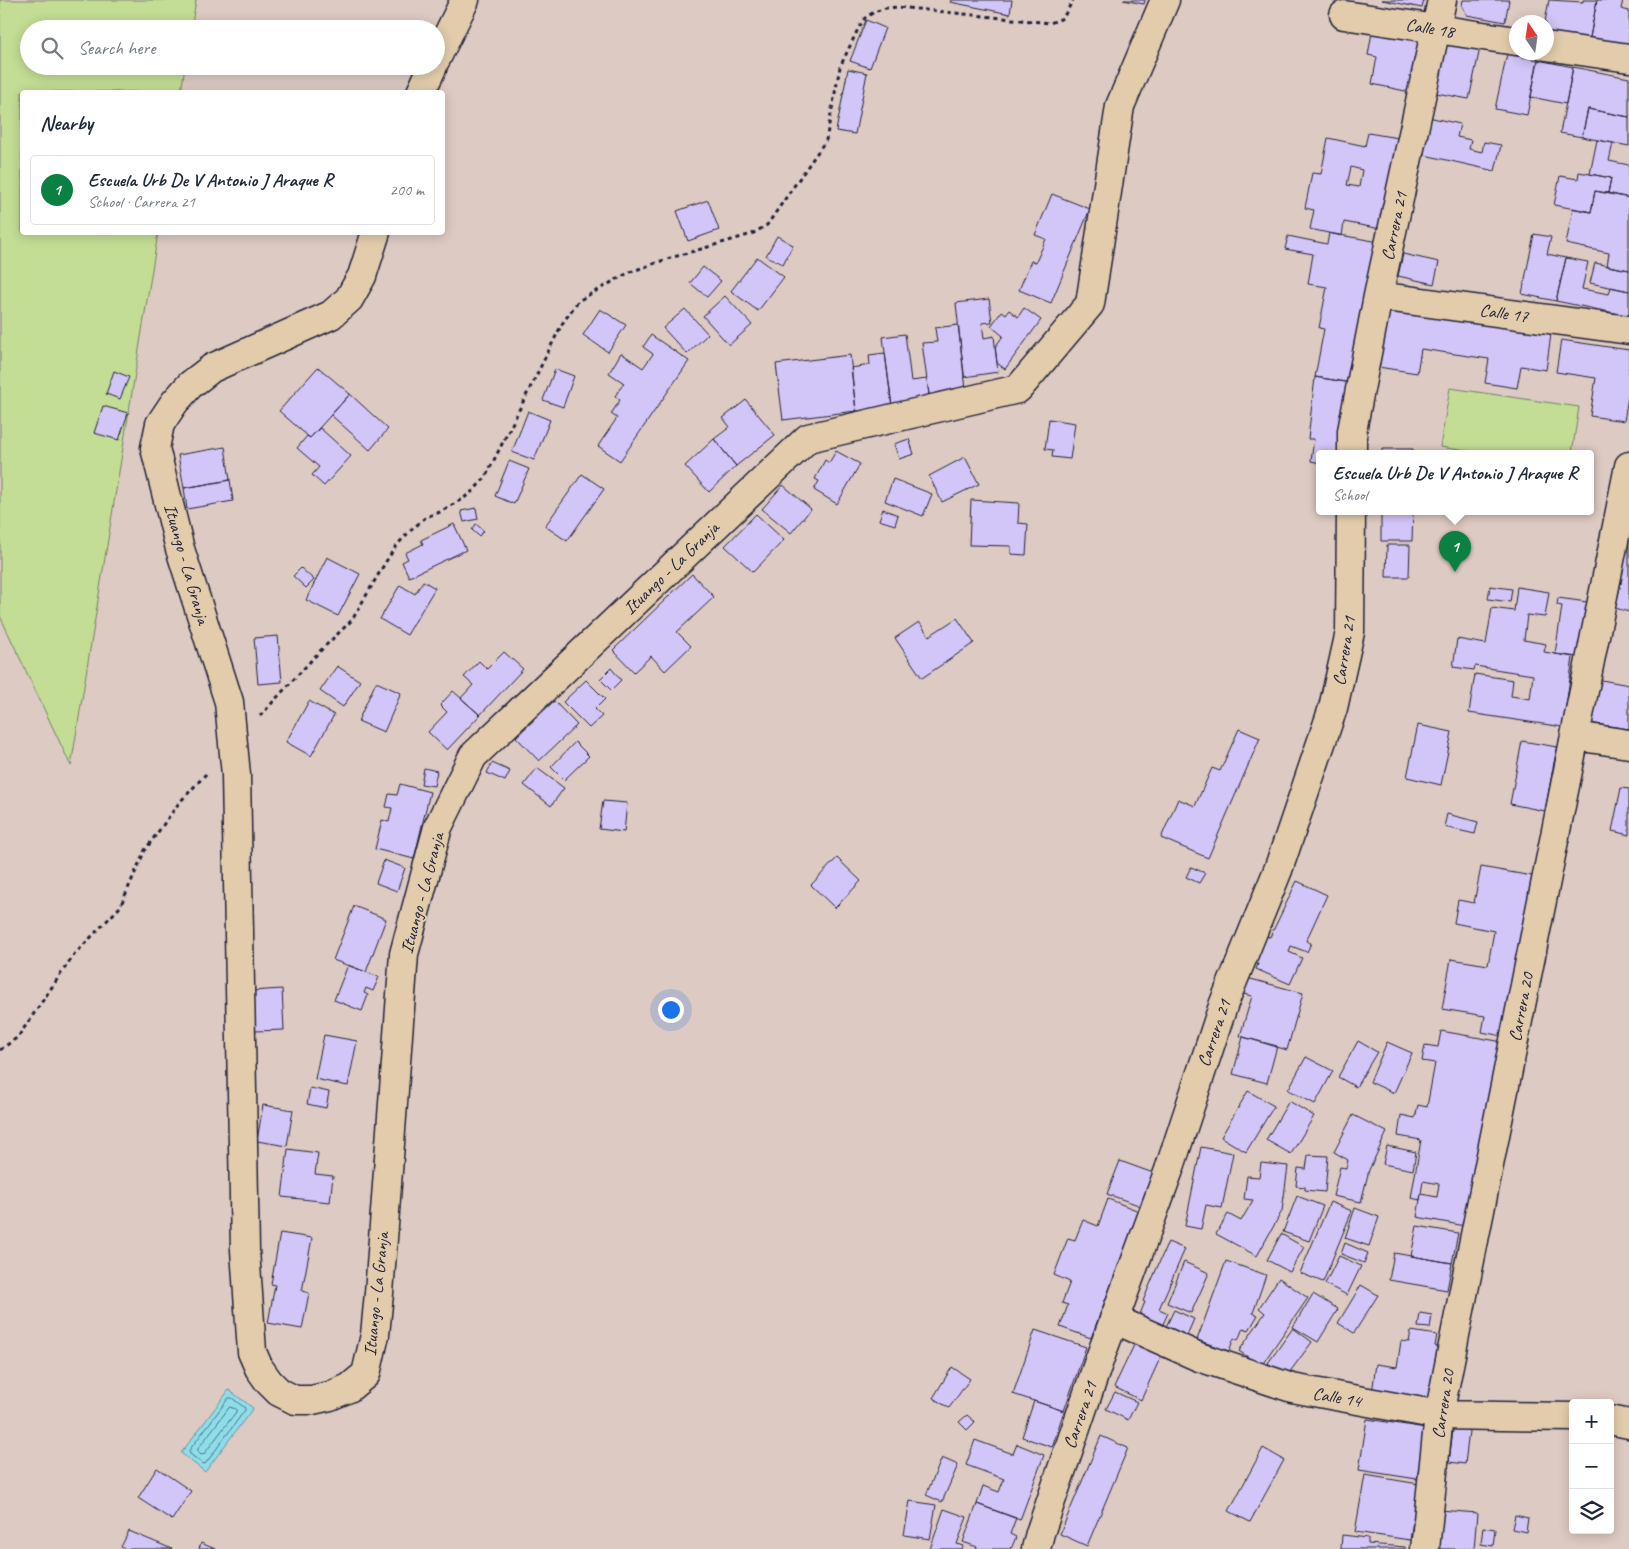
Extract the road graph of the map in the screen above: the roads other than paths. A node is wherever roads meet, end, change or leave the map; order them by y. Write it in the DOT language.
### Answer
graph roads {
  1 [pos="464,0"];
  2 [pos="1165,0"];
  3 [pos="1442,0"];
  4 [pos="1344,15"];
  5 [pos="1436,29"];
  6 [pos="445,40"];
  7 [pos="1509,40"];
  8 [pos="1554,47"];
  9 [pos="1629,58"];
  10 [pos="429,75"];
  11 [pos="422,90"];
  12 [pos="375,235"];
  13 [pos="1378,296"];
  14 [pos="1629,330"];
  15 [pos="1352,450"];
  16 [pos="1629,466"];
  17 [pos="1351,515"];
  18 [pos="1575,736"];
  19 [pos="1629,744"];
  20 [pos="1114,1319"];
  21 [pos="1439,1415"];
  22 [pos="1569,1417"];
  23 [pos="1614,1421"];
  24 [pos="1629,1424"];
  25 [pos="1036,1549"];
  26 [pos="1426,1549"];
  1 -- 6 [label="street"];
  2 -- 12 [label="street, Ituango - La Granja"];
  3 -- 5 [label="street, Carrera 21"];
  4 -- 5 [label="street, Calle 18"];
  5 -- 7 [label="street, Calle 18"];
  5 -- 13 [label="street, Carrera 21"];
  8 -- 9 [label="street"];
  10 -- 11 [label="street"];
  13 -- 14 [label="street, Calle 17"];
  13 -- 15 [label="street, Carrera 21"];
  16 -- 18 [label="street, Carrera 20"];
  17 -- 20 [label="street, Carrera 21"];
  18 -- 19 [label="street"];
  18 -- 21 [label="street, Carrera 20"];
  20 -- 21 [label="street, Calle 14"];
  20 -- 25 [label="street, Carrera 21"];
  21 -- 22 [label="street, Calle 14"];
  21 -- 26 [label="street, Carrera 20"];
  23 -- 24 [label="street"];
}
